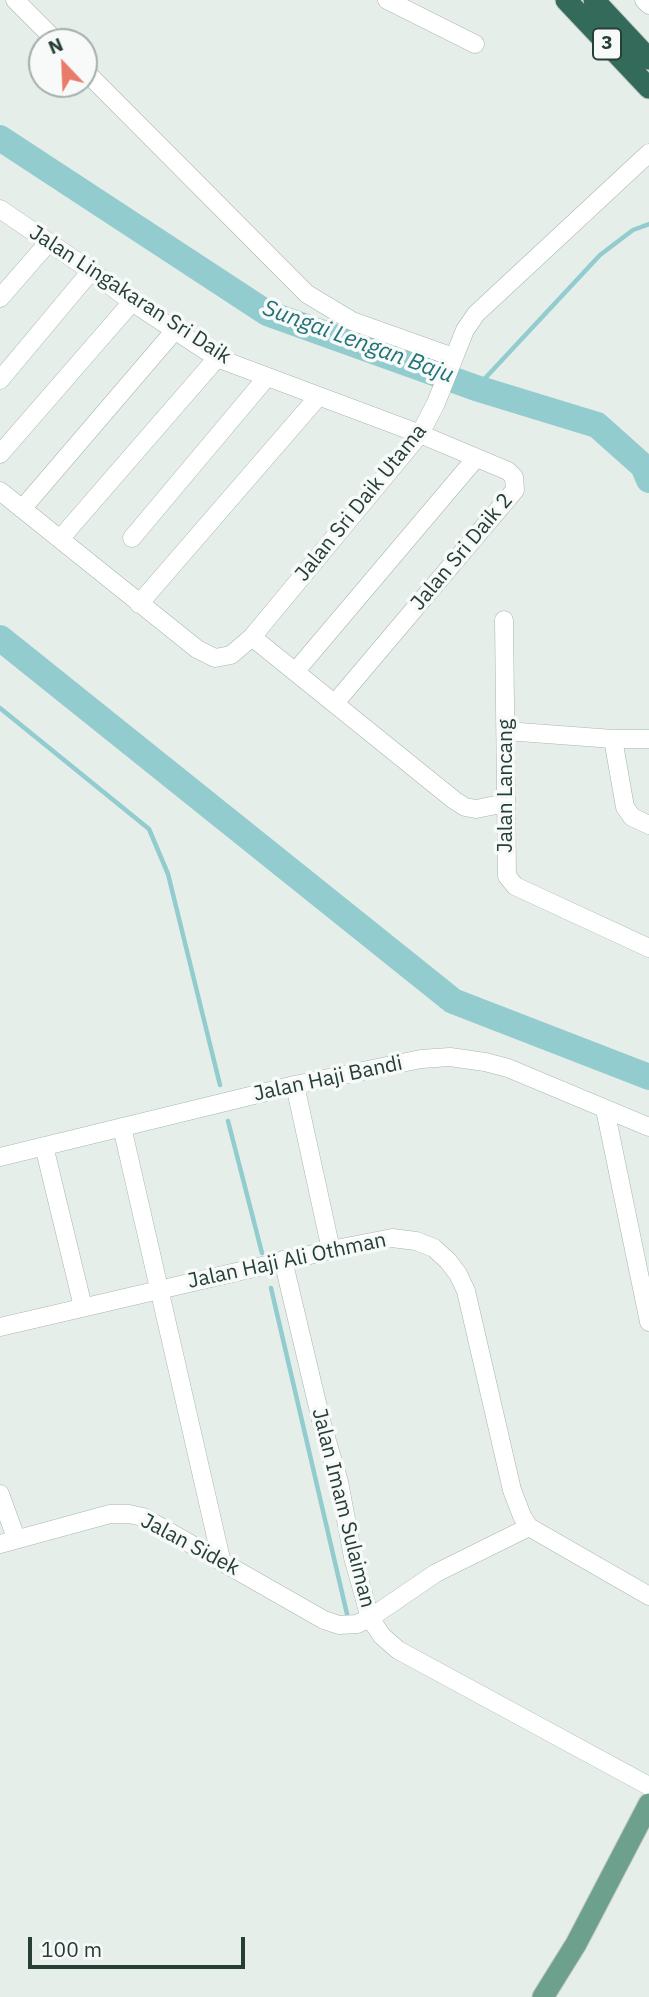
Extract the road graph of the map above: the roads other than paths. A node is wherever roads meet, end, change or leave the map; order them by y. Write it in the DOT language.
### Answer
graph roads {
  1 [pos="15,0"];
  2 [pos="387,0"];
  3 [pos="566,0"];
  4 [pos="594,0"];
  5 [pos="644,0"];
  6 [pos="649,5"];
  7 [pos="43,28"];
  8 [pos="475,44"];
  9 [pos="649,59"];
  10 [pos="98,84"];
  11 [pos="649,88"];
  12 [pos="649,153"];
  13 [pos="3,216"];
  14 [pos="48,243"];
  15 [pos="91,271"];
  16 [pos="0,298"];
  17 [pos="132,302"];
  18 [pos="176,329"];
  19 [pos="217,358"];
  20 [pos="451,362"];
  21 [pos="267,377"];
  22 [pos="0,380"];
  23 [pos="318,397"];
  24 [pos="420,434"];
  25 [pos="0,454"];
  26 [pos="476,458"];
  27 [pos="0,491"];
  28 [pos="22,509"];
  29 [pos="132,538"];
  30 [pos="60,539"];
  31 [pos="139,604"];
  32 [pos="504,620"];
  33 [pos="252,637"];
  34 [pos="295,672"];
  35 [pos="335,703"];
  36 [pos="506,731"];
  37 [pos="613,739"];
  38 [pos="649,739"];
  39 [pos="506,803"];
  40 [pos="649,825"];
  41 [pos="649,948"];
  42 [pos="295,1085"];
  43 [pos="605,1109"];
  44 [pos="122,1127"];
  45 [pos="649,1127"];
  46 [pos="44,1146"];
  47 [pos="0,1157"];
  48 [pos="331,1250"];
  49 [pos="283,1260"];
  50 [pos="159,1288"];
  51 [pos="83,1307"];
  52 [pos="649,1322"];
  53 [pos="0,1327"];
  54 [pos="0,1494"];
  55 [pos="529,1527"];
  56 [pos="8,1541"];
  57 [pos="221,1559"];
  58 [pos="649,1596"];
  59 [pos="370,1618"];
  60 [pos="649,1786"];
  61 [pos="649,1804"];
  62 [pos="543,1997"];
  1 -- 7 [label="street"];
  2 -- 8 [label="street"];
  3 -- 11 [label="highway, 3"];
  4 -- 9 [label="highway, 3"];
  5 -- 6 [label="street"];
  10 -- 20 [label="street"];
  12 -- 20 [label="street, Jalan Sri Daik Utama"];
  13 -- 14 [label="street, Jalan Lingakaran Sri Daik"];
  14 -- 15 [label="street, Jalan Lingakaran Sri Daik"];
  14 -- 16 [label="street"];
  15 -- 17 [label="street, Jalan Lingakaran Sri Daik"];
  15 -- 22 [label="street"];
  17 -- 18 [label="street, Jalan Lingakaran Sri Daik"];
  17 -- 25 [label="street"];
  18 -- 19 [label="street, Jalan Lingakaran Sri Daik"];
  18 -- 28 [label="street"];
  19 -- 21 [label="street, Jalan Lingakaran Sri Daik"];
  19 -- 30 [label="street"];
  20 -- 24 [label="street, Jalan Sri Daik Utama"];
  21 -- 23 [label="street, Jalan Lingakaran Sri Daik"];
  21 -- 29 [label="street"];
  23 -- 24 [label="street, Jalan Lingakaran Sri Daik"];
  23 -- 31 [label="street"];
  24 -- 26 [label="street, Jalan Sri Daik 2"];
  24 -- 33 [label="street, Jalan Sri Daik Utama"];
  26 -- 34 [label="street"];
  26 -- 35 [label="street, Jalan Sri Daik 2"];
  27 -- 28 [label="street"];
  28 -- 30 [label="street"];
  30 -- 31 [label="street"];
  31 -- 33 [label="street, Jalan Sri Daik Utama"];
  32 -- 36 [label="street, Jalan Lancang"];
  33 -- 34 [label="street"];
  34 -- 35 [label="street"];
  35 -- 39 [label="street"];
  36 -- 37 [label="street"];
  36 -- 39 [label="street, Jalan Lancang"];
  37 -- 38 [label="street"];
  37 -- 40 [label="street"];
  39 -- 41 [label="street, Jalan Lancang"];
  42 -- 43 [label="street, Jalan Haji Bandi"];
  42 -- 44 [label="street, Jalan Haji Bandi"];
  42 -- 48 [label="street"];
  43 -- 45 [label="street, Jalan Haji Bandi"];
  43 -- 52 [label="street"];
  44 -- 46 [label="street, Jalan Haji Bandi"];
  44 -- 50 [label="street"];
  46 -- 47 [label="street, Jalan Haji Bandi"];
  46 -- 51 [label="street"];
  48 -- 49 [label="street, Jalan Haji Ali Othman"];
  48 -- 55 [label="street, Jalan Haji Ali Othman"];
  49 -- 50 [label="street, Jalan Haji Ali Othman"];
  49 -- 59 [label="street, Jalan Imam Sulaiman"];
  50 -- 51 [label="street, Jalan Haji Ali Othman"];
  50 -- 57 [label="street"];
  51 -- 53 [label="street, Jalan Haji Ali Othman"];
  54 -- 56 [label="street"];
  55 -- 58 [label="street"];
  55 -- 59 [label="street, Jalan Imam Sulaiman"];
  56 -- 57 [label="street, Jalan Sidek"];
  57 -- 59 [label="street, Jalan Sidek"];
  59 -- 60 [label="street"];
  61 -- 62 [label="main road"];
}
